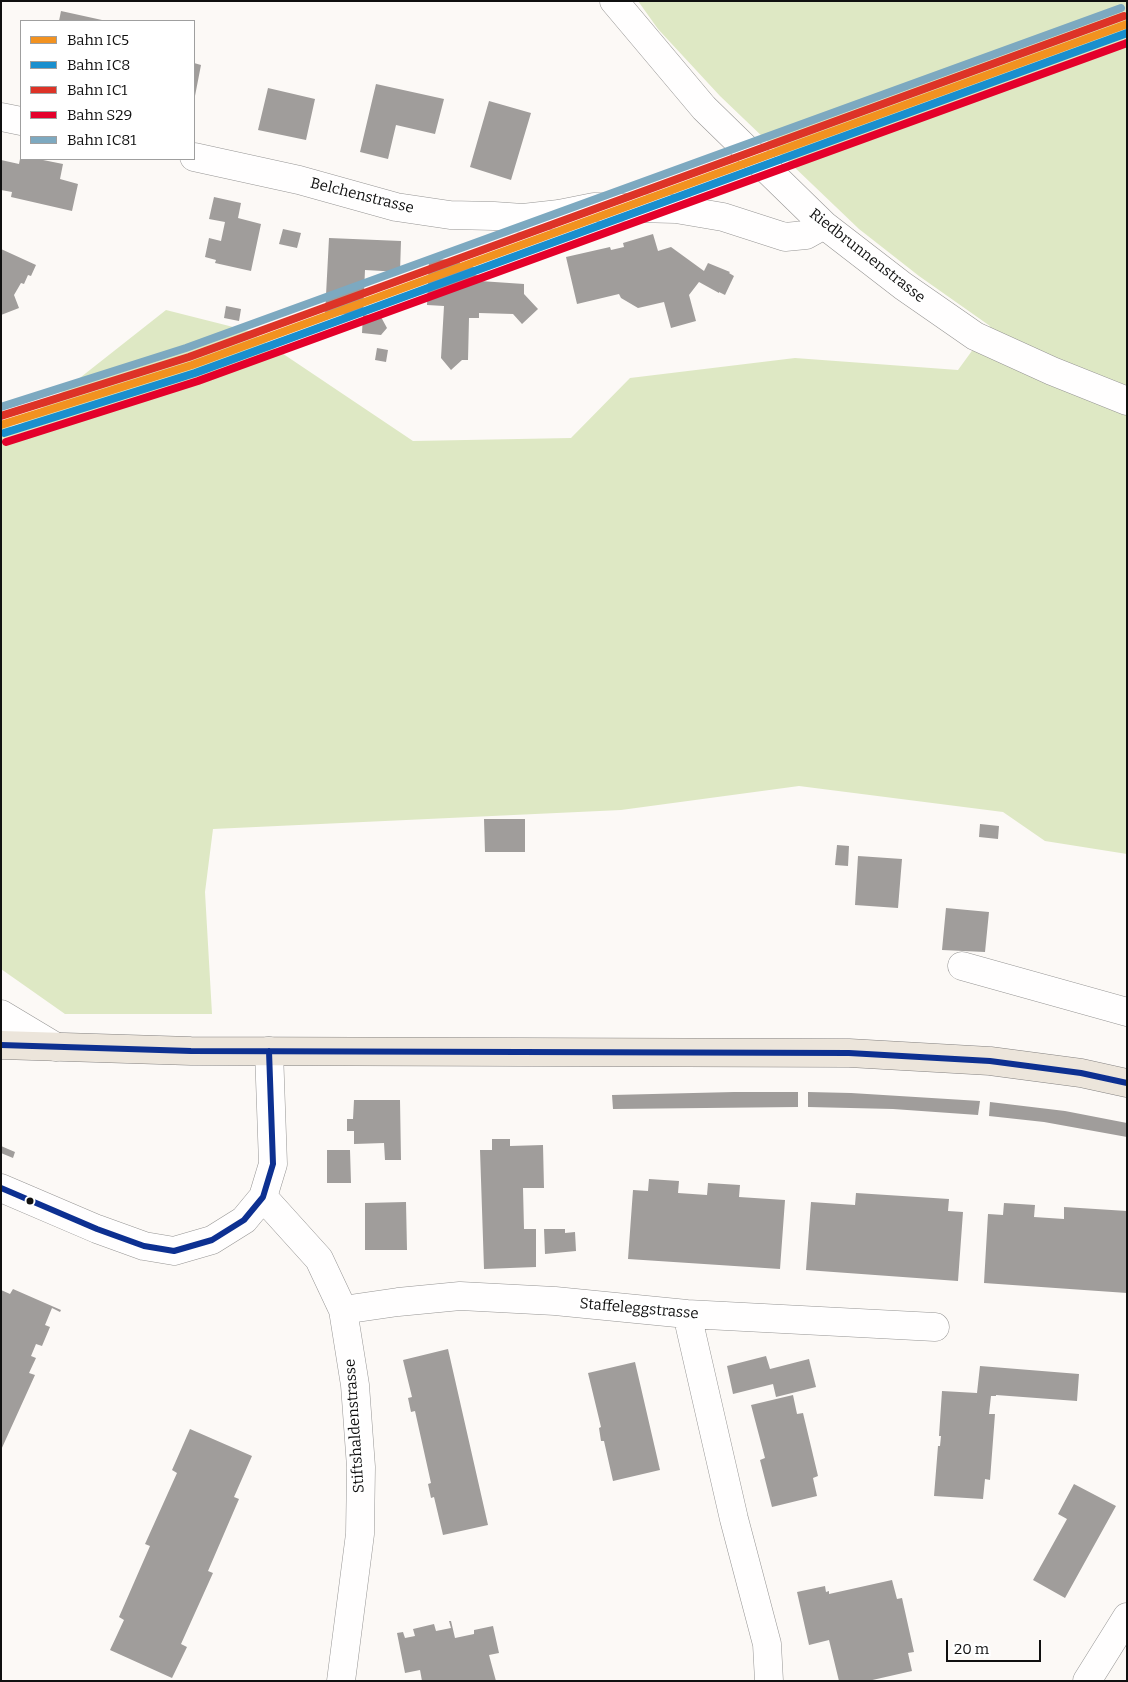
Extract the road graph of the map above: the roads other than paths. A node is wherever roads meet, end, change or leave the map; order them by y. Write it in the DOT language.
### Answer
graph roads {
  1 [pos="614,1"];
  2 [pos="1,117"];
  3 [pos="20,121"];
  4 [pos="195,157"];
  5 [pos="824,225"];
  6 [pos="1127,401"];
  7 [pos="962,966"];
  8 [pos="1127,1012"];
  9 [pos="1,1014"];
  10 [pos="1,1045"];
  11 [pos="56,1047"];
  12 [pos="269,1051"];
  13 [pos="1127,1083"];
  14 [pos="1,1188"];
  15 [pos="263,1197"];
  16 [pos="343,1310"];
  17 [pos="687,1314"];
  18 [pos="935,1327"];
  19 [pos="1127,1617"];
  20 [pos="342,1681"];
  21 [pos="769,1681"];
  22 [pos="1087,1681"];
  1 -- 5 [label="street, Riedbrunnenstrasse"];
  2 -- 3 [label="street"];
  4 -- 5 [label="street, Belchenstrasse"];
  5 -- 6 [label="street, Riedbrunnenstrasse"];
  7 -- 8 [label="street"];
  9 -- 11 [label="street"];
  10 -- 11 [label="main road"];
  11 -- 12 [label="main road"];
  12 -- 13 [label="main road"];
  12 -- 15 [label="street"];
  14 -- 15 [label="street"];
  15 -- 16 [label="street, Stiftshaldenstrasse"];
  16 -- 17 [label="street, Staffeleggstrasse"];
  16 -- 20 [label="street, Stiftshaldenstrasse"];
  17 -- 18 [label="street, Staffeleggstrasse"];
  17 -- 21 [label="street"];
  19 -- 22 [label="street"];
}
